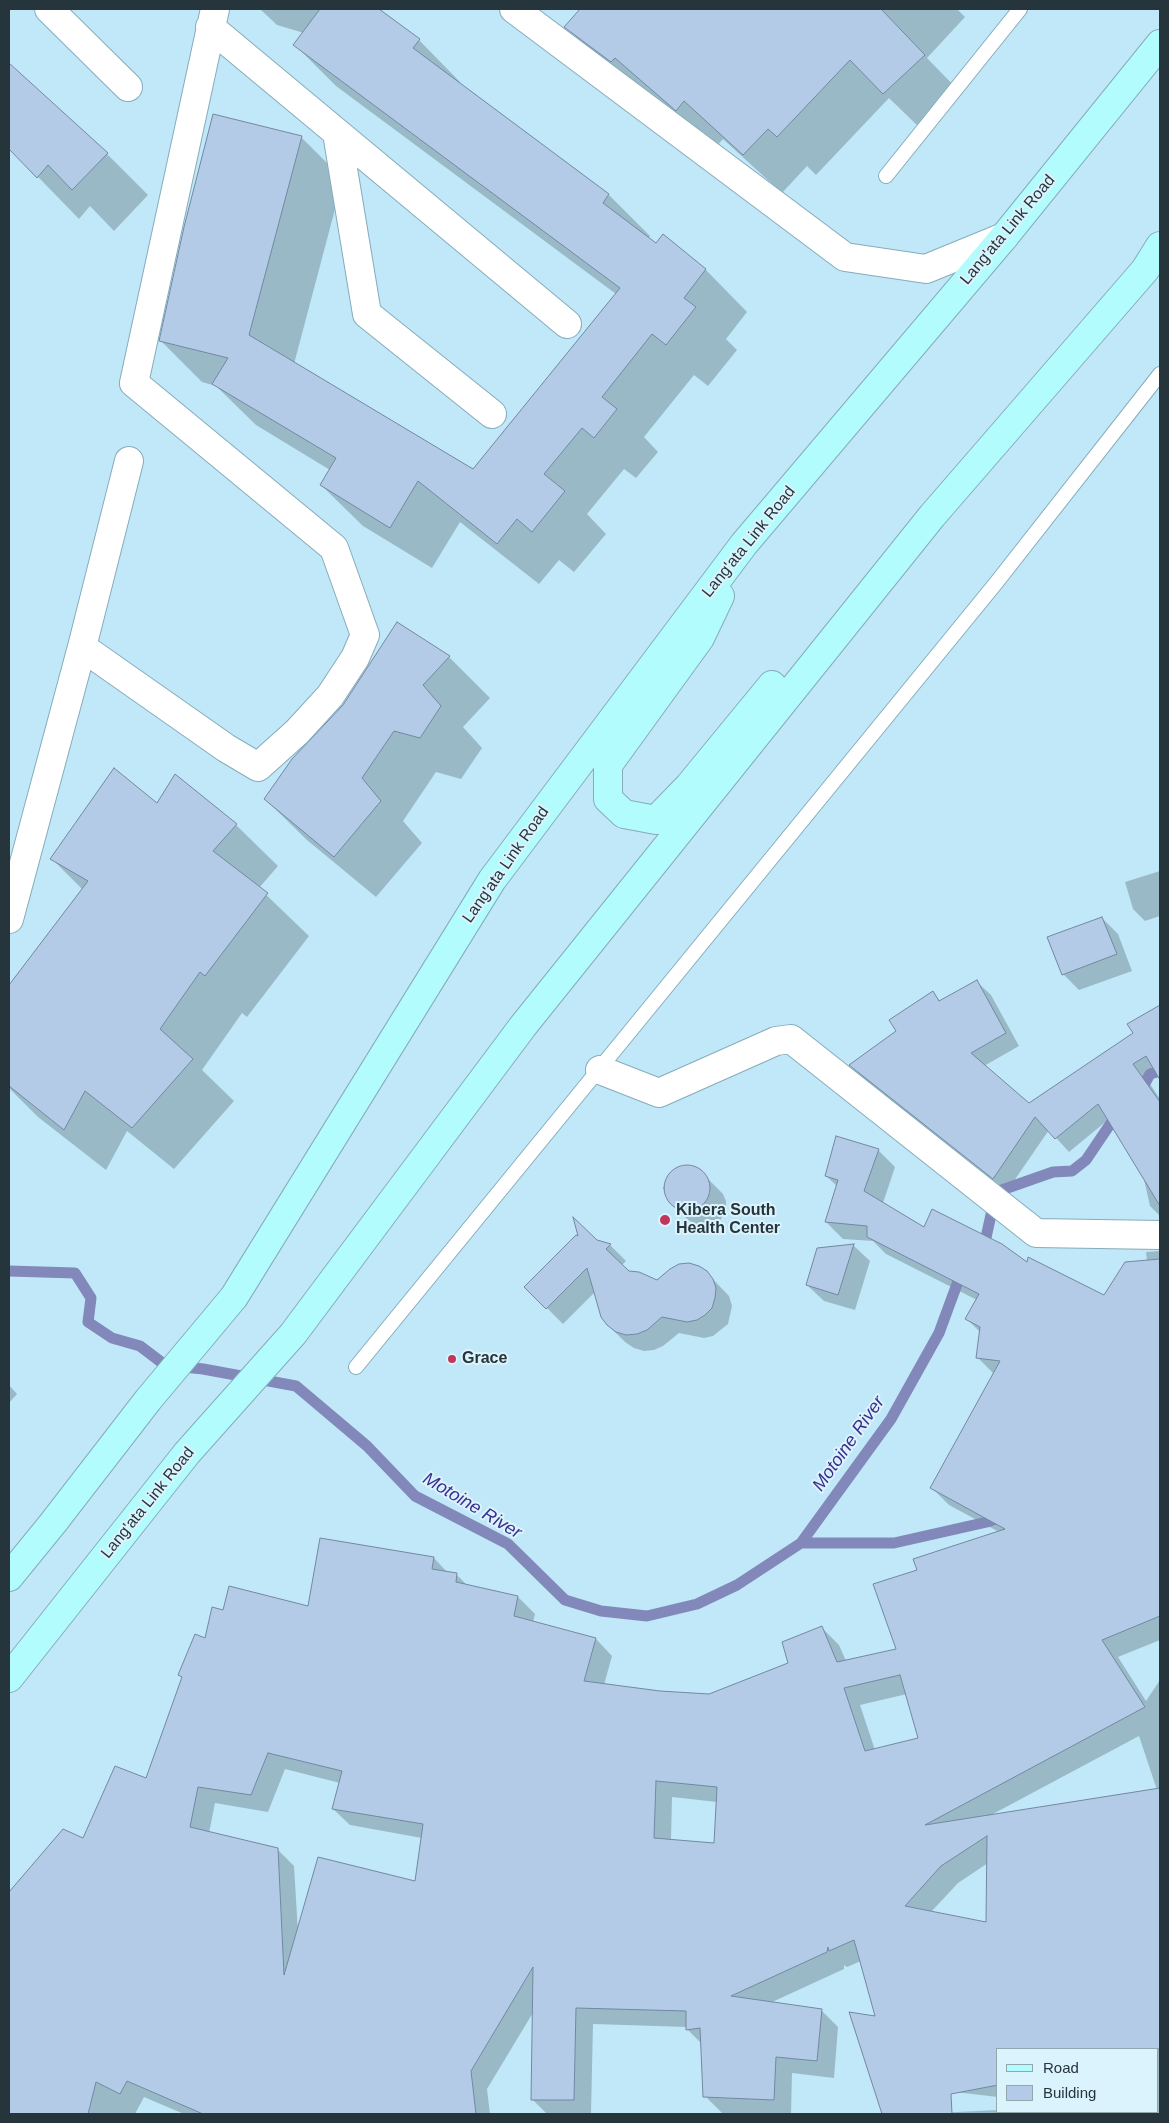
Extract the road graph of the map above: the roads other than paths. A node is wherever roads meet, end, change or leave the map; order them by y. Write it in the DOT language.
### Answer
graph roads {
  1 [pos="49,9"];
  2 [pos="514,9"];
  3 [pos="1020,9"];
  4 [pos="213,18"];
  5 [pos="1160,44"];
  6 [pos="128,87"];
  7 [pos="337,133"];
  8 [pos="886,176"];
  9 [pos="1004,237"];
  10 [pos="1160,246"];
  11 [pos="567,324"];
  12 [pos="1160,374"];
  13 [pos="492,414"];
  14 [pos="129,461"];
  15 [pos="932,516"];
  16 [pos="744,544"];
  17 [pos="82,647"];
  18 [pos="9,919"];
  19 [pos="600,1070"];
  20 [pos="1160,1235"];
  21 [pos="356,1367"];
  22 [pos="9,1577"];
  23 [pos="9,1678"];
  1 -- 6 [label="street"];
  2 -- 9 [label="street"];
  3 -- 8 [label="lane"];
  4 -- 7 [label="street"];
  4 -- 17 [label="street"];
  5 -- 9 [label="main road, Lang'ata Link Road"];
  7 -- 11 [label="street"];
  7 -- 13 [label="street"];
  9 -- 16 [label="main road, Lang'ata Link Road"];
  10 -- 15 [label="main road"];
  12 -- 19 [label="lane"];
  14 -- 17 [label="street"];
  15 -- 16 [label="main road"];
  15 -- 23 [label="main road, Lang'ata Link Road"];
  16 -- 22 [label="main road, Lang'ata Link Road"];
  17 -- 18 [label="street"];
  19 -- 20 [label="street"];
  19 -- 21 [label="lane"];
}
